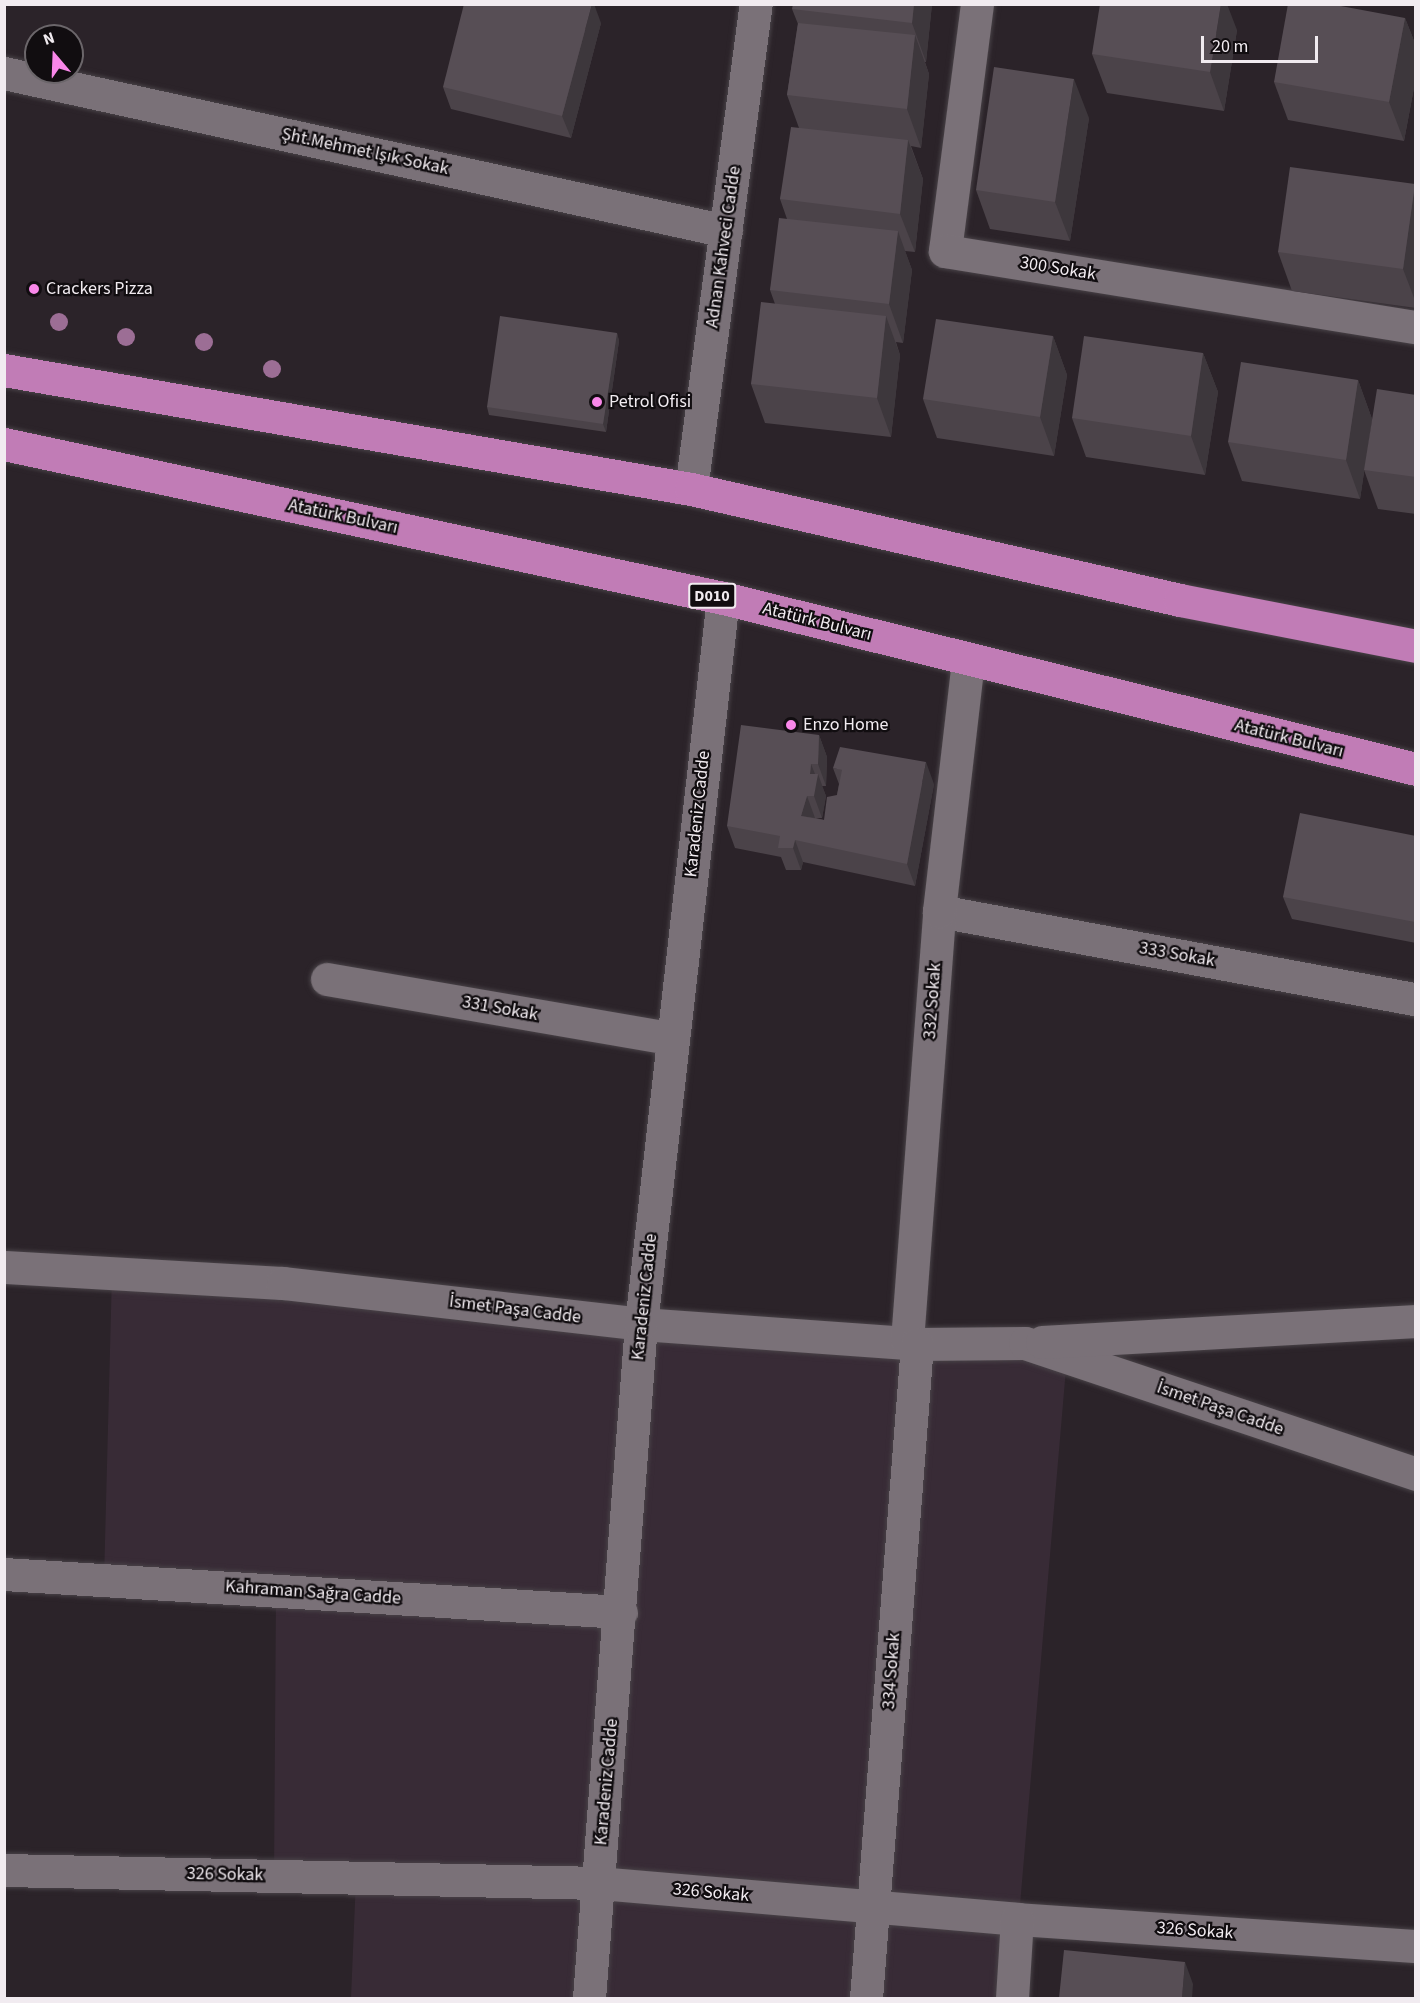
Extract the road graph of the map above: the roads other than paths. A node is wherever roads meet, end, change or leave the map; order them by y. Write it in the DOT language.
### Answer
graph roads {
  1 [pos="756,4"];
  2 [pos="976,4"];
  3 [pos="4,73"];
  4 [pos="726,231"];
  5 [pos="1416,327"];
  6 [pos="4,370"];
  7 [pos="4,444"];
  8 [pos="691,489"];
  9 [pos="723,598"];
  10 [pos="1416,646"];
  11 [pos="968,660"];
  12 [pos="1416,770"];
  13 [pos="939,911"];
  14 [pos="327,980"];
  15 [pos="1416,999"];
  16 [pos="673,1039"];
  17 [pos="4,1267"];
  18 [pos="1416,1321"];
  19 [pos="641,1324"];
  20 [pos="912,1343"];
  21 [pos="1025,1343"];
  22 [pos="1416,1474"];
  23 [pos="4,1574"];
  24 [pos="621,1612"];
  25 [pos="4,1870"];
  26 [pos="599,1883"];
  27 [pos="874,1906"];
  28 [pos="1017,1919"];
  29 [pos="1416,1946"];
  30 [pos="589,1998"];
  31 [pos="866,1998"];
  32 [pos="1012,1998"];
  1 -- 4 [label="street, Adnan Kahveci Cadde"];
  2 -- 5 [label="street, 300 Sokak"];
  3 -- 4 [label="street, Şht.Mehmet lşık Sokak"];
  4 -- 8 [label="street, Adnan Kahveci Cadde"];
  6 -- 8 [label="highway"];
  7 -- 9 [label="highway, Atatürk Bulvarı / D010"];
  8 -- 10 [label="highway"];
  9 -- 11 [label="highway, Atatürk Bulvarı / D010"];
  9 -- 16 [label="street, Karadeniz Cadde"];
  11 -- 12 [label="highway, Atatürk Bulvarı / D010"];
  11 -- 13 [label="street, 332 Sokak"];
  13 -- 15 [label="street, 333 Sokak"];
  13 -- 20 [label="street, 332 Sokak"];
  14 -- 16 [label="street, 331 Sokak"];
  16 -- 19 [label="street, Karadeniz Cadde"];
  17 -- 19 [label="street, İsmet Paşa Cadde"];
  18 -- 21 [label="street, İsmet Paşa Cadde"];
  19 -- 20 [label="street, İsmet Paşa Cadde"];
  19 -- 24 [label="street, Karadeniz Cadde"];
  20 -- 21 [label="street, İsmet Paşa Cadde"];
  20 -- 27 [label="street, 334 Sokak"];
  21 -- 22 [label="street, İsmet Paşa Cadde"];
  23 -- 24 [label="street, Kahraman Sağra Cadde"];
  24 -- 26 [label="street, Karadeniz Cadde"];
  25 -- 26 [label="street, 326 Sokak"];
  26 -- 27 [label="street, 326 Sokak"];
  26 -- 30 [label="street, Karadeniz Cadde"];
  27 -- 28 [label="street, 326 Sokak"];
  27 -- 31 [label="street, 334 Sokak"];
  28 -- 29 [label="street, 326 Sokak"];
  28 -- 32 [label="street"];
}
